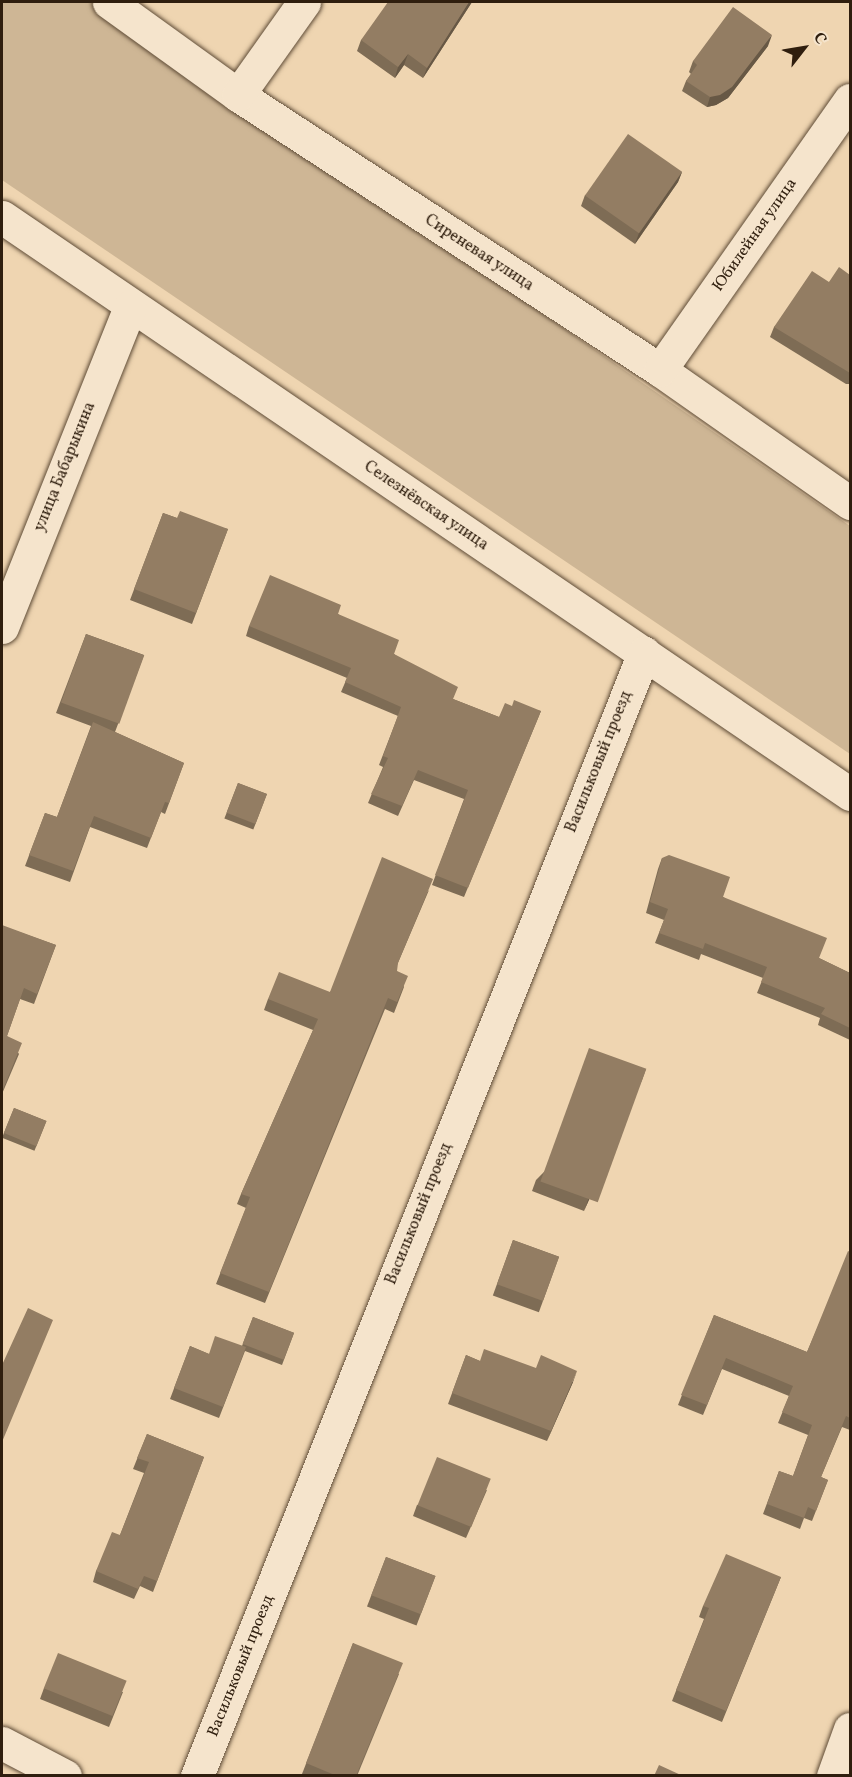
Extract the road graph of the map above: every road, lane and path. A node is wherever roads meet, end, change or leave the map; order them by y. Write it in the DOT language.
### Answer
graph roads {
  1 [pos="109,2"];
  2 [pos="304,2"];
  3 [pos="238,95"];
  4 [pos="850,100"];
  5 [pos="2,217"];
  6 [pos="130,307"];
  7 [pos="660,370"];
  8 [pos="850,503"];
  9 [pos="2,627"];
  10 [pos="644,653"];
  11 [pos="850,794"];
  12 [pos="850,1729"];
  13 [pos="2,1743"];
  14 [pos="65,1776"];
  15 [pos="197,1776"];
  16 [pos="833,1776"];
  1 -- 3 [label="street, Сиреневая улица"];
  2 -- 3 [label="street"];
  3 -- 7 [label="street, Сиреневая улица"];
  4 -- 7 [label="street, Юбилейная улица"];
  5 -- 6 [label="street, Селезнёвская улица"];
  6 -- 9 [label="street, улица Бабарыкина"];
  6 -- 10 [label="street, Селезнёвская улица"];
  7 -- 8 [label="street, Сиреневая улица"];
  10 -- 11 [label="street, Селезнёвская улица"];
  10 -- 15 [label="street, Васильковый проезд"];
  12 -- 16 [label="street"];
  13 -- 14 [label="street"];
}
